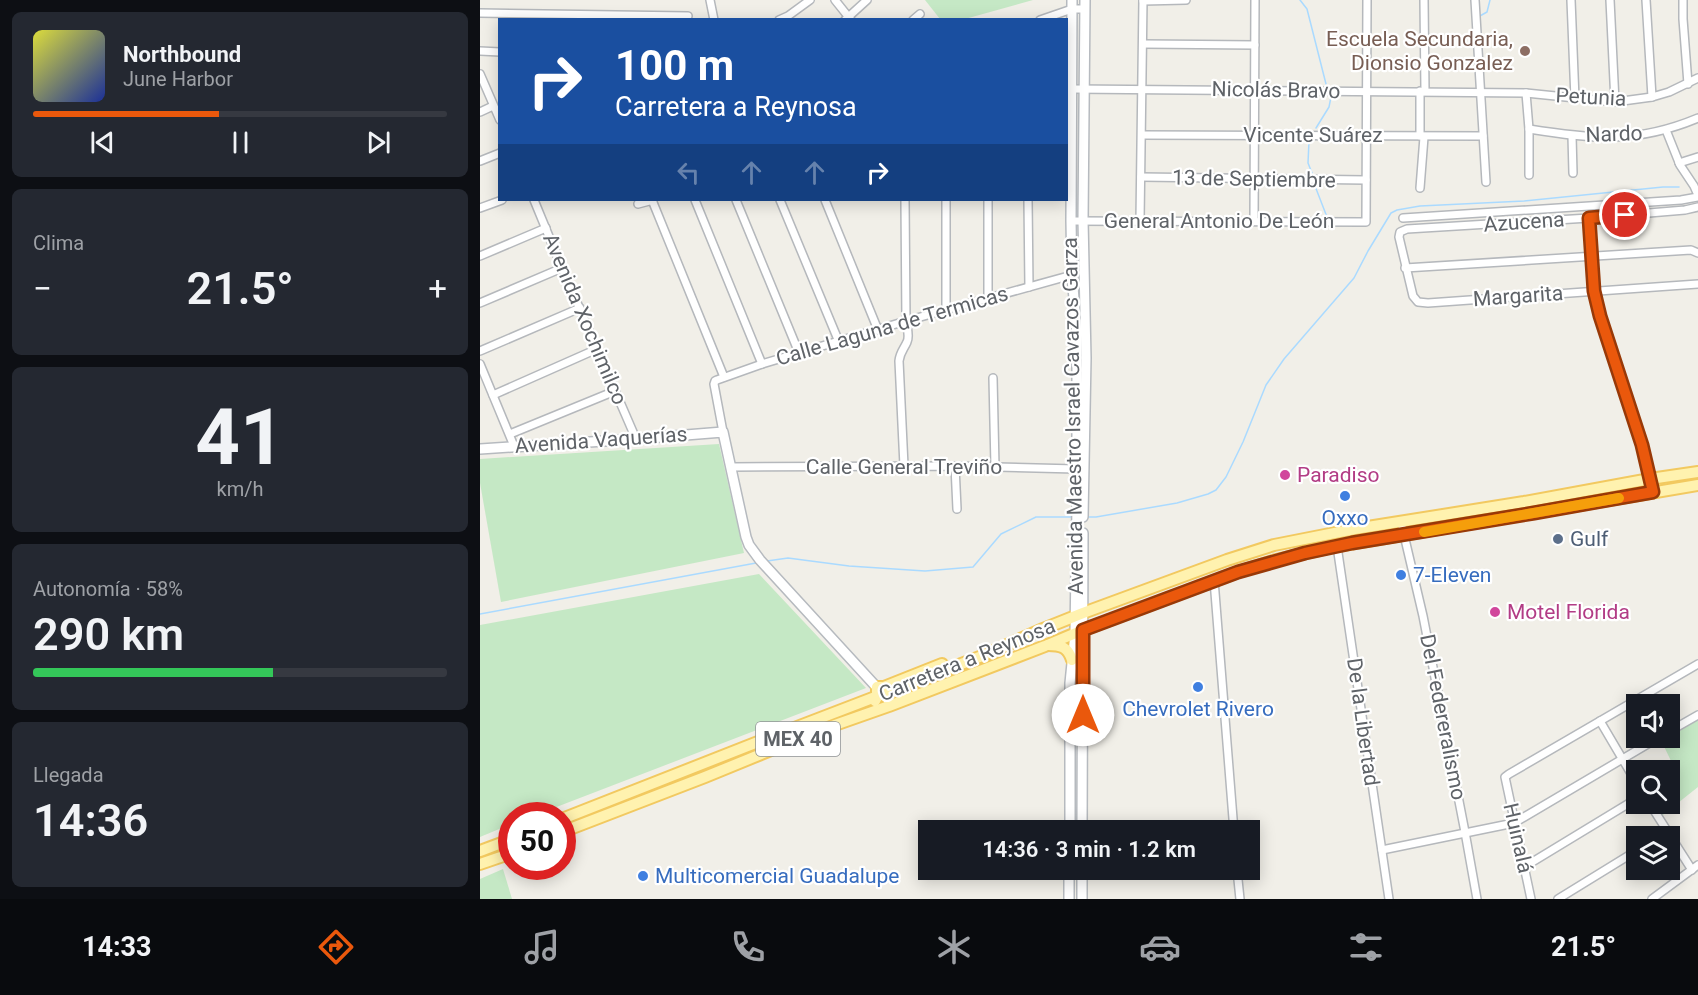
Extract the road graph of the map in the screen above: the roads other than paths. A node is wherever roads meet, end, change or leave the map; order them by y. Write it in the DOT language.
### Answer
graph roads {
  1 [pos="710,0"];
  2 [pos="810,0"];
  3 [pos="835,0"];
  4 [pos="867,0"];
  5 [pos="1143,0"];
  6 [pos="1186,0"];
  7 [pos="1255,0"];
  8 [pos="1367,0"];
  9 [pos="1424,0"];
  10 [pos="1474,0"];
  11 [pos="1571,0"];
  12 [pos="1610,0"];
  13 [pos="1646,0"];
  14 [pos="1683,0"];
  15 [pos="1072,5"];
  16 [pos="1085,5"];
  17 [pos="480,13"];
  18 [pos="688,16"];
  19 [pos="609,17"];
  20 [pos="671,17"];
  21 [pos="714,18"];
  22 [pos="784,18"];
  23 [pos="848,18"];
  24 [pos="1044,18"];
  25 [pos="1143,44"];
  26 [pos="1255,45"];
  27 [pos="480,51"];
  28 [pos="498,52"];
  29 [pos="480,74"];
  30 [pos="1698,78"];
  31 [pos="1688,84"];
  32 [pos="1072,88"];
  33 [pos="1084,88"];
  34 [pos="1143,89"];
  35 [pos="1255,89"];
  36 [pos="1367,91"];
  37 [pos="1422,91"];
  38 [pos="1480,92"];
  39 [pos="1526,93"];
  40 [pos="1652,97"];
  41 [pos="1575,99"];
  42 [pos="1616,102"];
  43 [pos="494,106"];
  44 [pos="480,112"];
  45 [pos="498,115"];
  46 [pos="1698,118"];
  47 [pos="1529,129"];
  48 [pos="1666,130"];
  49 [pos="1142,135"];
  50 [pos="1254,135"];
  51 [pos="1366,135"];
  52 [pos="1483,136"];
  53 [pos="1572,136"];
  54 [pos="1422,137"];
  55 [pos="1069,145"];
  56 [pos="498,154"];
  57 [pos="1698,157"];
  58 [pos="480,161"];
  59 [pos="1679,163"];
  60 [pos="1573,173"];
  61 [pos="1529,175"];
  62 [pos="1141,177"];
  63 [pos="1254,179"];
  64 [pos="1366,180"];
  65 [pos="1486,182"];
  66 [pos="1420,188"];
  67 [pos="1698,196"];
  68 [pos="499,201"];
  69 [pos="534,201"];
  70 [pos="648,201"];
  71 [pos="652,201"];
  72 [pos="695,201"];
  73 [pos="736,201"];
  74 [pos="780,201"];
  75 [pos="825,201"];
  76 [pos="905,201"];
  77 [pos="946,201"];
  78 [pos="988,201"];
  79 [pos="1028,201"];
  80 [pos="1642,202"];
  81 [pos="638,204"];
  82 [pos="1698,207"];
  83 [pos="480,208"];
  84 [pos="1642,214"];
  85 [pos="1425,217"];
  86 [pos="1403,218"];
  87 [pos="1589,218"];
  88 [pos="1083,220"];
  89 [pos="1140,220"];
  90 [pos="1071,221"];
  91 [pos="1254,221"];
  92 [pos="546,228"];
  93 [pos="1425,229"];
  94 [pos="1698,253"];
  95 [pos="480,256"];
  96 [pos="1592,256"];
  97 [pos="562,268"];
  98 [pos="1405,268"];
  99 [pos="1072,275"];
  100 [pos="1698,284"];
  101 [pos="1029,287"];
  102 [pos="1594,291"];
  103 [pos="1413,296"];
  104 [pos="988,298"];
  105 [pos="480,303"];
  106 [pos="579,308"];
  107 [pos="946,311"];
  108 [pos="906,321"];
  109 [pos="878,330"];
  110 [pos="838,342"];
  111 [pos="597,349"];
  112 [pos="480,351"];
  113 [pos="800,353"];
  114 [pos="480,364"];
  115 [pos="762,364"];
  116 [pos="724,377"];
  117 [pos="993,378"];
  118 [pos="615,391"];
  119 [pos="494,395"];
  120 [pos="723,432"];
  121 [pos="510,434"];
  122 [pos="636,439"];
  123 [pos="514,446"];
  124 [pos="480,448"];
  125 [pos="904,466"];
  126 [pos="956,466"];
  127 [pos="732,467"];
  128 [pos="995,467"];
  129 [pos="1076,469"];
  130 [pos="1698,472"];
  131 [pos="1650,479"];
  132 [pos="1698,485"];
  133 [pos="1653,492"];
  134 [pos="1080,507"];
  135 [pos="957,508"];
  136 [pos="1401,522"];
  137 [pos="1405,535"];
  138 [pos="1338,546"];
  139 [pos="1227,560"];
  140 [pos="1214,580"];
  141 [pos="1079,614"];
  142 [pos="1115,617"];
  143 [pos="1079,631"];
  144 [pos="1045,646"];
  145 [pos="1072,660"];
  146 [pos="1698,664"];
  147 [pos="879,693"];
  148 [pos="892,705"];
  149 [pos="1698,715"];
  150 [pos="1600,721"];
  151 [pos="1680,725"];
  152 [pos="814,732"];
  153 [pos="1641,748"];
  154 [pos="1622,759"];
  155 [pos="1626,766"];
  156 [pos="1626,805"];
  157 [pos="576,814"];
  158 [pos="1070,820"];
  159 [pos="1082,820"];
  160 [pos="1233,820"];
  161 [pos="1514,823"];
  162 [pos="576,827"];
  163 [pos="1466,832"];
  164 [pos="498,844"];
  165 [pos="1680,848"];
  166 [pos="1382,850"];
  167 [pos="480,851"];
  168 [pos="1626,857"];
  169 [pos="498,858"];
  170 [pos="480,864"];
  171 [pos="1524,867"];
  172 [pos="1695,868"];
  173 [pos="1069,880"];
  174 [pos="1082,880"];
  175 [pos="1238,880"];
  176 [pos="1069,899"];
  177 [pos="1083,899"];
  178 [pos="1240,899"];
  179 [pos="1389,899"];
  180 [pos="1477,899"];
  181 [pos="1531,899"];
  182 [pos="1558,899"];
  183 [pos="1652,899"];
  1 -- 21 [label="street"];
  2 -- 22 [label="street"];
  3 -- 23 [label="street"];
  4 -- 23 [label="street"];
  5 -- 6 [label="street"];
  5 -- 25 [label="street"];
  7 -- 26 [label="street"];
  8 -- 36 [label="street"];
  9 -- 37 [label="street"];
  10 -- 38 [label="street"];
  11 -- 41 [label="street"];
  12 -- 42 [label="street"];
  13 -- 40 [label="street"];
  14 -- 31 [label="street"];
  15 -- 16 [label="street"];
  15 -- 24 [label="street"];
  15 -- 32 [label="main road, Avenida Maestro Israel Cavazos Garza"];
  16 -- 33 [label="main road, Avenida Maestro Israel Cavazos Garza"];
  17 -- 19 [label="street"];
  18 -- 20 [label="street"];
  19 -- 20 [label="street"];
  25 -- 26 [label="street"];
  25 -- 34 [label="street"];
  26 -- 35 [label="street"];
  27 -- 28 [label="street"];
  29 -- 43 [label="street"];
  30 -- 31 [label="street, Petunia"];
  31 -- 40 [label="street, Petunia"];
  32 -- 33 [label="street, Nicolás Bravo"];
  32 -- 55 [label="main road, Avenida Maestro Israel Cavazos Garza"];
  33 -- 34 [label="street, Nicolás Bravo"];
  33 -- 88 [label="main road, Avenida Maestro Israel Cavazos Garza"];
  34 -- 35 [label="street, Nicolás Bravo"];
  34 -- 49 [label="street"];
  35 -- 36 [label="street, Nicolás Bravo"];
  35 -- 50 [label="street"];
  36 -- 37 [label="street, Nicolás Bravo"];
  36 -- 51 [label="street"];
  37 -- 38 [label="street, Nicolás Bravo"];
  37 -- 54 [label="street"];
  38 -- 39 [label="street, Petunia"];
  38 -- 52 [label="street"];
  39 -- 41 [label="street, Petunia"];
  39 -- 47 [label="street"];
  40 -- 42 [label="street, Petunia"];
  41 -- 42 [label="street, Petunia"];
  43 -- 44 [label="street"];
  43 -- 45 [label="street"];
  46 -- 48 [label="street, Nardo"];
  47 -- 53 [label="street, Nardo"];
  47 -- 61 [label="street"];
  48 -- 53 [label="street, Nardo"];
  48 -- 59 [label="street"];
  49 -- 50 [label="street, Vicente Suárez"];
  49 -- 62 [label="street"];
  50 -- 51 [label="street, Vicente Suárez"];
  50 -- 63 [label="street"];
  51 -- 54 [label="street, Vicente Suárez"];
  51 -- 64 [label="street"];
  52 -- 54 [label="street, Vicente Suárez"];
  52 -- 65 [label="street"];
  53 -- 60 [label="street"];
  54 -- 66 [label="street"];
  55 -- 90 [label="main road, Avenida Maestro Israel Cavazos Garza"];
  56 -- 58 [label="street"];
  57 -- 59 [label="street"];
  59 -- 67 [label="street"];
  62 -- 63 [label="street, 13 de Septiembre"];
  62 -- 89 [label="street"];
  63 -- 64 [label="street, 13 de Septiembre"];
  63 -- 91 [label="street"];
  64 -- 91 [label="street, General Antonio De León"];
  67 -- 80 [label="street"];
  68 -- 83 [label="street"];
  69 -- 92 [label="street, Avenida Xochimilco"];
  70 -- 81 [label="street"];
  71 -- 116 [label="street"];
  72 -- 115 [label="street"];
  73 -- 113 [label="street"];
  74 -- 110 [label="street"];
  75 -- 109 [label="street"];
  76 -- 108 [label="street"];
  77 -- 107 [label="street"];
  78 -- 104 [label="street"];
  79 -- 101 [label="street"];
  80 -- 84 [label="street"];
  80 -- 85 [label="street"];
  82 -- 84 [label="street, Azucena"];
  84 -- 87 [label="street, Azucena"];
  85 -- 86 [label="street"];
  85 -- 93 [label="street"];
  87 -- 93 [label="street, Azucena"];
  87 -- 96 [label="street"];
  88 -- 89 [label="street, General Antonio De León"];
  88 -- 90 [label="street, General Antonio De León"];
  88 -- 134 [label="main road, Avenida Maestro Israel Cavazos Garza"];
  89 -- 91 [label="street, General Antonio De León"];
  90 -- 99 [label="main road, Avenida Maestro Israel Cavazos Garza"];
  92 -- 95 [label="street"];
  92 -- 97 [label="street, Avenida Xochimilco"];
  93 -- 98 [label="street, Azucena"];
  94 -- 96 [label="street, Azucena"];
  96 -- 98 [label="street, Azucena"];
  96 -- 102 [label="street"];
  97 -- 105 [label="street"];
  97 -- 106 [label="street, Avenida Xochimilco"];
  98 -- 103 [label="street, Azucena"];
  99 -- 101 [label="street, Calle Laguna de Termicas"];
  99 -- 129 [label="main road, Avenida Maestro Israel Cavazos Garza"];
  100 -- 102 [label="street, Margarita"];
  101 -- 104 [label="street, Calle Laguna de Termicas"];
  102 -- 103 [label="street, Margarita"];
  102 -- 131 [label="street"];
  104 -- 107 [label="street, Calle Laguna de Termicas"];
  106 -- 111 [label="street, Avenida Xochimilco"];
  106 -- 112 [label="street"];
  107 -- 108 [label="street, Calle Laguna de Termicas"];
  108 -- 109 [label="street, Calle Laguna de Termicas"];
  108 -- 125 [label="street"];
  109 -- 110 [label="street, Calle Laguna de Termicas"];
  110 -- 113 [label="street, Calle Laguna de Termicas"];
  111 -- 118 [label="street, Avenida Xochimilco"];
  111 -- 119 [label="street"];
  113 -- 115 [label="street, Calle Laguna de Termicas"];
  114 -- 119 [label="street"];
  115 -- 116 [label="street, Calle Laguna de Termicas"];
  116 -- 120 [label="street, Calle Laguna de Termicas"];
  117 -- 128 [label="street"];
  118 -- 121 [label="street"];
  118 -- 122 [label="street, Avenida Xochimilco"];
  119 -- 121 [label="street"];
  120 -- 122 [label="main road, Avenida Vaquerías"];
  120 -- 127 [label="main road"];
  121 -- 123 [label="street"];
  122 -- 123 [label="main road, Avenida Vaquerías"];
  123 -- 124 [label="main road, Avenida Vaquerías"];
  125 -- 126 [label="street, Calle General Treviño"];
  125 -- 127 [label="street, Calle General Treviño"];
  126 -- 128 [label="street, Calle General Treviño"];
  126 -- 135 [label="street"];
  127 -- 147 [label="main road"];
  128 -- 129 [label="street, Calle General Treviño"];
  129 -- 134 [label="main road, Avenida Maestro Israel Cavazos Garza"];
  130 -- 131 [label="main road, Carretera a Reynosa"];
  131 -- 133 [label="street"];
  131 -- 136 [label="main road, Carretera a Reynosa"];
  132 -- 133 [label="main road, Carretera a Reynosa / MEX 40"];
  133 -- 137 [label="main road, Carretera a Reynosa / MEX 40"];
  134 -- 141 [label="main road, Avenida Maestro Israel Cavazos Garza"];
  136 -- 137 [label="street, Del Federeralismo"];
  136 -- 139 [label="main road, Carretera a Reynosa"];
  137 -- 138 [label="main road, Carretera a Reynosa / MEX 40"];
  137 -- 163 [label="street, Del Federeralismo"];
  138 -- 140 [label="main road, Carretera a Reynosa / MEX 40"];
  138 -- 166 [label="street, De la Libertad"];
  139 -- 141 [label="main road, Carretera a Reynosa"];
  139 -- 142 [label="main road"];
  140 -- 142 [label="main road, Carretera a Reynosa / MEX 40"];
  140 -- 160 [label="street"];
  141 -- 143 [label="main road, Avenida Maestro Israel Cavazos Garza"];
  141 -- 147 [label="main road, Carretera a Reynosa"];
  142 -- 143 [label="main road, Carretera a Reynosa / MEX 40"];
  143 -- 144 [label="main road, Carretera a Reynosa / MEX 40"];
  143 -- 145 [label="main road, Avenida Maestro Israel Cavazos Garza"];
  143 -- 159 [label="main road, Avenida Maestro Israel Cavazos Garza"];
  144 -- 145 [label="main road"];
  144 -- 148 [label="main road, Carretera a Reynosa / MEX 40"];
  145 -- 158 [label="main road, Avenida Maestro Israel Cavazos Garza"];
  146 -- 150 [label="street"];
  147 -- 148 [label="main road"];
  147 -- 152 [label="main road"];
  147 -- 157 [label="main road, Carretera a Reynosa / MEX 40"];
  148 -- 152 [label="main road, Carretera a Reynosa / MEX 40"];
  149 -- 151 [label="street"];
  150 -- 154 [label="street"];
  150 -- 161 [label="street, Huinalá"];
  152 -- 162 [label="main road, Carretera a Reynosa / MEX 40"];
  153 -- 154 [label="street"];
  154 -- 155 [label="street"];
  154 -- 161 [label="street"];
  156 -- 171 [label="street"];
  161 -- 163 [label="street"];
  161 -- 171 [label="street, Huinalá"];
  163 -- 166 [label="street"];
  163 -- 180 [label="street, Del Federeralismo"];
  164 -- 167 [label="main road"];
  165 -- 172 [label="street"];
  166 -- 179 [label="street, De la Libertad"];
  168 -- 182 [label="street"];
  169 -- 170 [label="main road"];
  171 -- 181 [label="street, Huinalá"];
  172 -- 183 [label="street"];
  173 -- 176 [label="main road"];
  174 -- 177 [label="main road"];
  175 -- 178 [label="street"];
}
